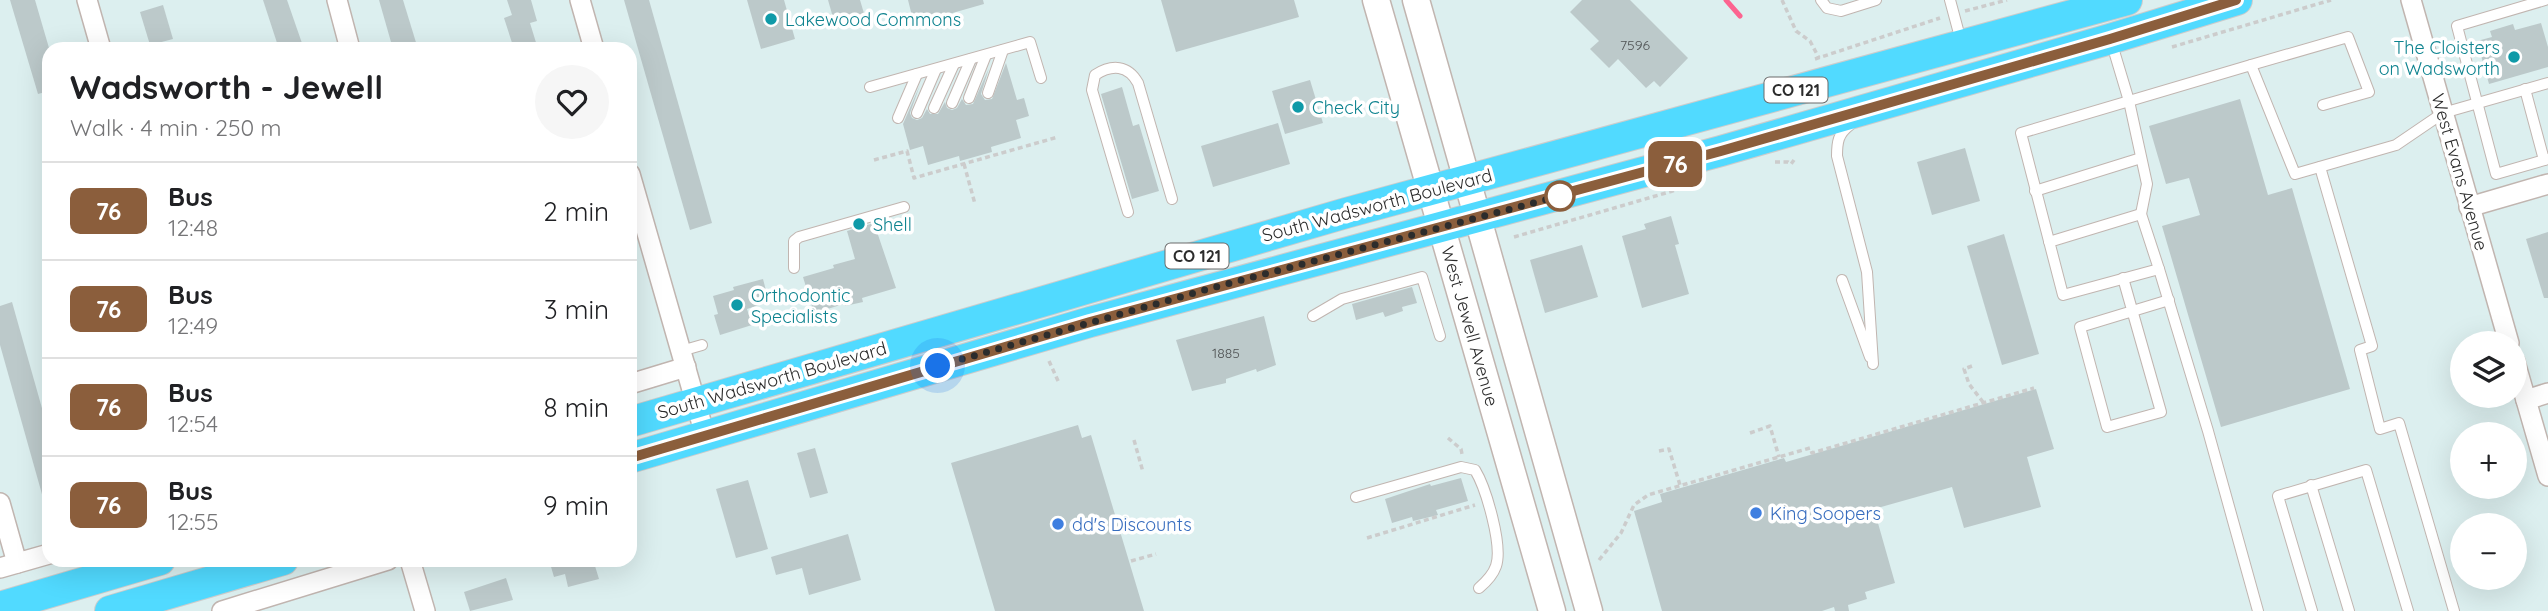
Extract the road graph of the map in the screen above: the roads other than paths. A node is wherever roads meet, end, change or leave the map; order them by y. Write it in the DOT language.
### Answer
graph roads {
  1 [pos="87,0"];
  2 [pos="337,0"];
  3 [pos="580,0"];
  4 [pos="1376,0"];
  5 [pos="1416,0"];
  6 [pos="1821,0"];
  7 [pos="1876,0"];
  8 [pos="1950,0"];
  9 [pos="2127,0"];
  10 [pos="2237,0"];
  11 [pos="2411,0"];
  12 [pos="2545,0"];
  13 [pos="1858,3"];
  14 [pos="2110,39"];
  15 [pos="99,42"];
  16 [pos="349,42"];
  17 [pos="592,42"];
  18 [pos="1961,45"];
  19 [pos="1003,50"];
  20 [pos="986,55"];
  21 [pos="971,59"];
  22 [pos="954,64"];
  23 [pos="2251,65"];
  24 [pos="936,69"];
  25 [pos="916,74"];
  26 [pos="1041,78"];
  27 [pos="2548,83"];
  28 [pos="870,86"];
  29 [pos="2525,89"];
  30 [pos="988,93"];
  31 [pos="969,98"];
  32 [pos="2129,101"];
  33 [pos="952,103"];
  34 [pos="1890,103"];
  35 [pos="2477,104"];
  36 [pos="2323,105"];
  37 [pos="934,108"];
  38 [pos="916,113"];
  39 [pos="2443,113"];
  40 [pos="898,118"];
  41 [pos="2141,158"];
  42 [pos="2546,160"];
  43 [pos="2320,167"];
  44 [pos="1468,180"];
  45 [pos="2548,184"];
  46 [pos="1430,190"];
  47 [pos="2035,191"];
  48 [pos="637,198"];
  49 [pos="1172,199"];
  50 [pos="2469,206"];
  51 [pos="904,207"];
  52 [pos="1128,212"];
  53 [pos="2141,214"];
  54 [pos="1479,218"];
  55 [pos="1441,227"];
  56 [pos="2049,242"];
  57 [pos="794,268"];
  58 [pos="2159,269"];
  59 [pos="2123,278"];
  60 [pos="1842,280"];
  61 [pos="2169,300"];
  62 [pos="2131,312"];
  63 [pos="1313,316"];
  64 [pos="2505,331"];
  65 [pos="1440,335"];
  66 [pos="702,345"];
  67 [pos="683,359"];
  68 [pos="637,381"];
  69 [pos="2548,393"];
  70 [pos="2527,400"];
  71 [pos="696,403"];
  72 [pos="2527,403"];
  73 [pos="637,420"];
  74 [pos="705,435"];
  75 [pos="637,456"];
  76 [pos="2548,476"];
  77 [pos="2311,485"];
  78 [pos="1356,497"];
  79 [pos="0,503"];
  80 [pos="42,556"];
  81 [pos="9,566"];
  82 [pos="136,567"];
  83 [pos="243,567"];
  84 [pos="365,567"];
  85 [pos="412,567"];
  86 [pos="1479,588"];
  87 [pos="0,607"];
  88 [pos="110,611"];
  89 [pos="222,611"];
  90 [pos="425,611"];
  91 [pos="1552,611"];
  92 [pos="1589,611"];
  93 [pos="2259,611"];
  94 [pos="2312,611"];
  95 [pos="2349,611"];
  96 [pos="2408,611"];
  97 [pos="2454,611"];
  1 -- 15 [label="street"];
  2 -- 16 [label="street"];
  3 -- 17 [label="street"];
  4 -- 46 [label="main road, West Jewell Avenue"];
  5 -- 44 [label="main road"];
  6 -- 13 [label="lane"];
  7 -- 13 [label="lane"];
  8 -- 18 [label="lane"];
  9 -- 18 [label="main road, South Wadsworth Boulevard / CO 121"];
  10 -- 14 [label="main road, South Wadsworth Boulevard / CO 121"];
  11 -- 39 [label="street, West Evans Avenue"];
  12 -- 35 [label="lane"];
  14 -- 32 [label="lane"];
  14 -- 34 [label="main road, South Wadsworth Boulevard / CO 121"];
  18 -- 44 [label="main road, South Wadsworth Boulevard / CO 121"];
  19 -- 20 [label="lane"];
  19 -- 26 [label="lane"];
  19 -- 30 [label="lane"];
  20 -- 21 [label="lane"];
  20 -- 31 [label="lane"];
  21 -- 22 [label="lane"];
  21 -- 33 [label="lane"];
  22 -- 24 [label="lane"];
  22 -- 37 [label="lane"];
  23 -- 32 [label="lane"];
  23 -- 36 [label="lane"];
  23 -- 43 [label="lane"];
  24 -- 25 [label="lane"];
  24 -- 38 [label="lane"];
  25 -- 28 [label="lane"];
  25 -- 40 [label="lane"];
  27 -- 29 [label="lane"];
  29 -- 35 [label="lane"];
  29 -- 42 [label="lane"];
  32 -- 41 [label="lane"];
  32 -- 47 [label="lane"];
  34 -- 54 [label="main road, South Wadsworth Boulevard / CO 121"];
  34 -- 60 [label="lane"];
  35 -- 39 [label="lane"];
  35 -- 42 [label="lane"];
  39 -- 43 [label="lane"];
  39 -- 50 [label="street, West Evans Avenue"];
  41 -- 47 [label="lane"];
  41 -- 53 [label="lane"];
  43 -- 97 [label="lane"];
  44 -- 46 [label="main road, South Wadsworth Boulevard / CO 121"];
  44 -- 54 [label="main road"];
  45 -- 50 [label="street"];
  46 -- 55 [label="main road, West Jewell Avenue"];
  46 -- 71 [label="main road, South Wadsworth Boulevard / CO 121"];
  47 -- 56 [label="lane"];
  48 -- 67 [label="street"];
  49 -- 52 [label="lane"];
  50 -- 64 [label="street, West Evans Avenue"];
  51 -- 57 [label="lane"];
  53 -- 56 [label="lane"];
  53 -- 58 [label="lane"];
  54 -- 55 [label="main road, South Wadsworth Boulevard / CO 121"];
  54 -- 92 [label="main road"];
  55 -- 74 [label="main road, South Wadsworth Boulevard / CO 121"];
  55 -- 91 [label="main road, West Jewell Avenue"];
  56 -- 59 [label="lane"];
  58 -- 59 [label="lane"];
  58 -- 61 [label="lane"];
  59 -- 62 [label="lane"];
  61 -- 62 [label="lane"];
  61 -- 93 [label="lane"];
  62 -- 62 [label="lane"];
  63 -- 65 [label="lane"];
  66 -- 67 [label="lane"];
  67 -- 68 [label="street"];
  67 -- 71 [label="street"];
  69 -- 70 [label="street"];
  71 -- 73 [label="main road, South Wadsworth Boulevard / CO 121"];
  71 -- 74 [label="street"];
  72 -- 76 [label="street"];
  74 -- 75 [label="main road, South Wadsworth Boulevard / CO 121"];
  77 -- 94 [label="lane"];
  77 -- 95 [label="lane"];
  77 -- 96 [label="lane"];
  78 -- 86 [label="lane"];
  79 -- 81 [label="street"];
  80 -- 81 [label="street"];
  82 -- 87 [label="main road"];
  83 -- 88 [label="main road"];
  84 -- 89 [label="street"];
  85 -- 90 [label="street"];
}
